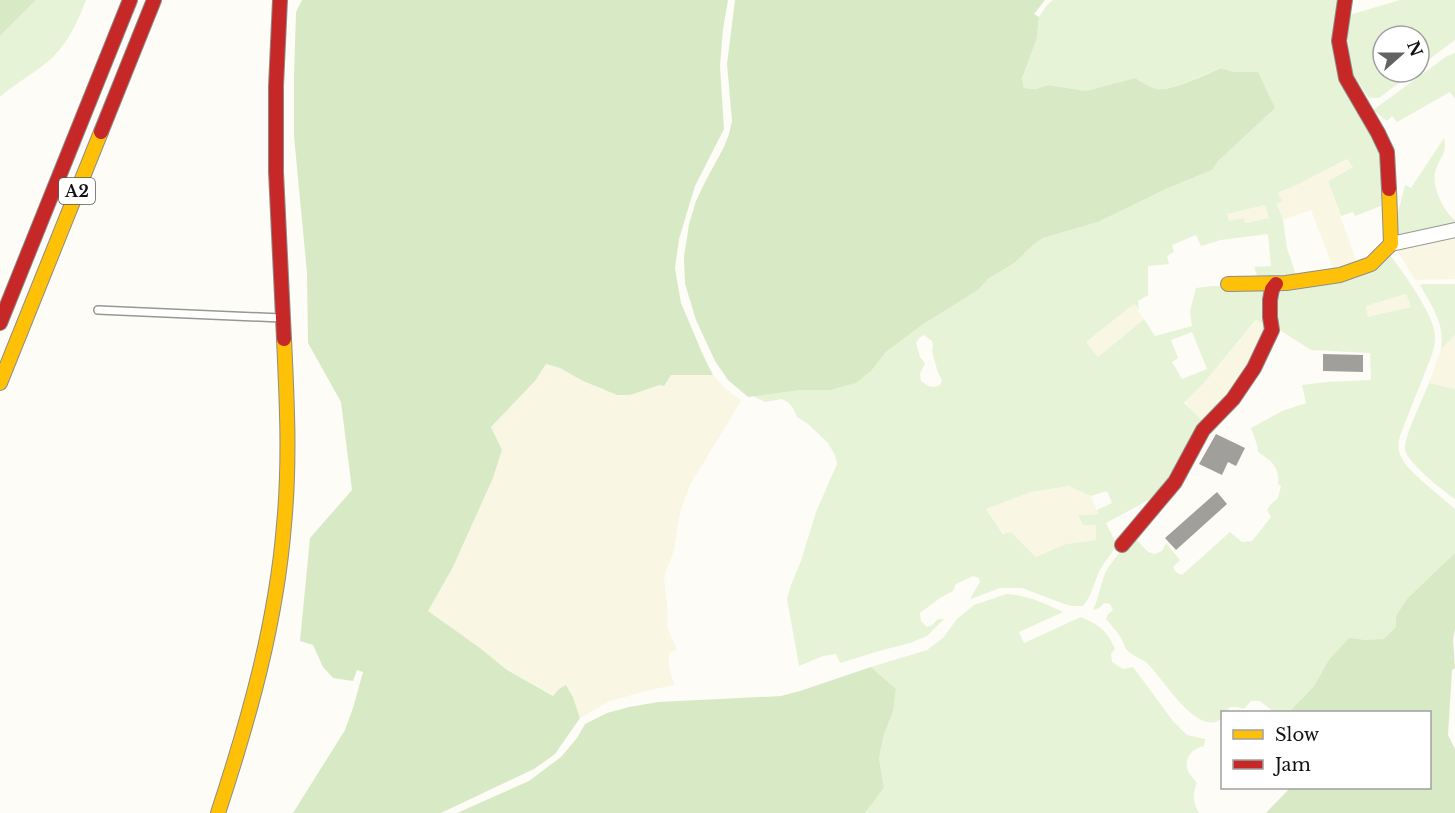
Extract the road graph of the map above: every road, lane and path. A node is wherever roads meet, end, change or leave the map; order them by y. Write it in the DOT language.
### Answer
graph roads {
  1 [pos="130,0"];
  2 [pos="154,0"];
  3 [pos="280,0"];
  4 [pos="1345,0"];
  5 [pos="1455,230"];
  6 [pos="1391,244"];
  7 [pos="1228,284"];
  8 [pos="1276,284"];
  9 [pos="98,310"];
  10 [pos="284,318"];
  11 [pos="0,323"];
  12 [pos="0,383"];
  13 [pos="1122,545"];
  14 [pos="218,813"];
  1 -- 11 [label="main road, A2"];
  2 -- 12 [label="main road, A2"];
  3 -- 10 [label="main road"];
  4 -- 6 [label="main road"];
  5 -- 6 [label="street"];
  6 -- 8 [label="main road"];
  7 -- 8 [label="main road"];
  8 -- 13 [label="main road"];
  9 -- 10 [label="lane"];
  10 -- 14 [label="main road"];
}
